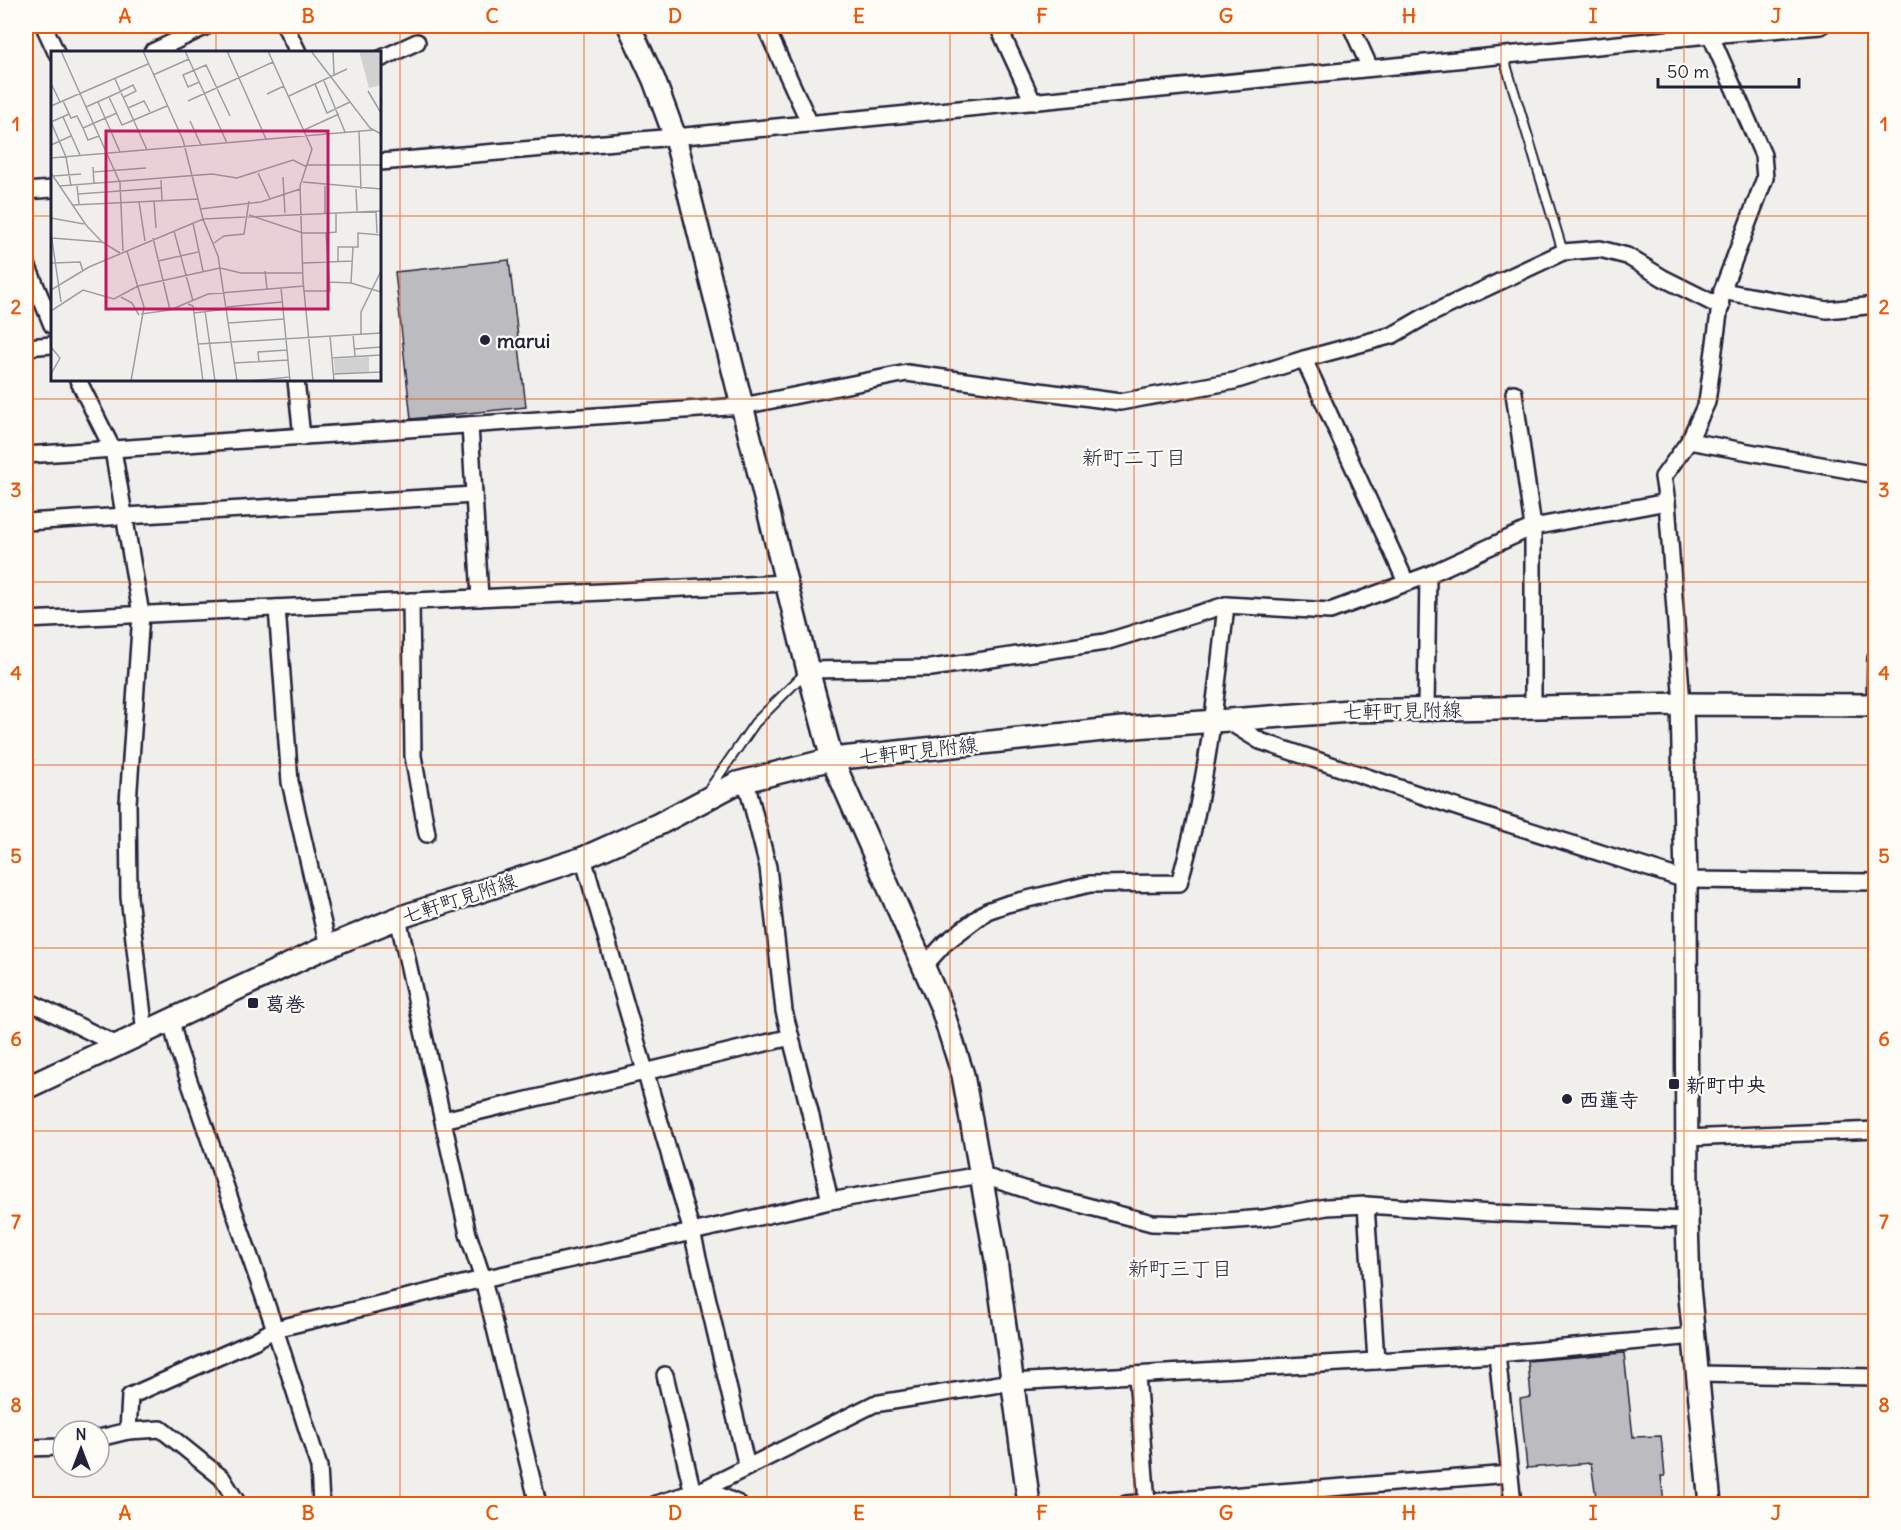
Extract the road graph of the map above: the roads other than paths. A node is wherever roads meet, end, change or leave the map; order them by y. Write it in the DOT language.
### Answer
graph roads {
  1 [pos="44,26"];
  2 [pos="207,26"];
  3 [pos="285,26"];
  4 [pos="629,26"];
  5 [pos="765,26"];
  6 [pos="998,26"];
  7 [pos="1351,26"];
  8 [pos="1821,26"];
  9 [pos="1708,30"];
  10 [pos="417,42"];
  11 [pos="56,51"];
  12 [pos="154,51"];
  13 [pos="298,51"];
  14 [pos="1503,55"];
  15 [pos="381,59"];
  16 [pos="1370,68"];
  17 [pos="1032,102"];
  18 [pos="810,124"];
  19 [pos="675,137"];
  20 [pos="381,162"];
  21 [pos="51,189"];
  22 [pos="26,191"];
  23 [pos="1563,252"];
  24 [pos="26,262"];
  25 [pos="1721,299"];
  26 [pos="1875,305"];
  27 [pos="51,323"];
  28 [pos="51,345"];
  29 [pos="26,347"];
  30 [pos="1304,359"];
  31 [pos="78,381"];
  32 [pos="296,381"];
  33 [pos="1514,393"];
  34 [pos="743,406"];
  35 [pos="470,425"];
  36 [pos="302,437"];
  37 [pos="1689,441"];
  38 [pos="113,450"];
  39 [pos="26,455"];
  40 [pos="1875,475"];
  41 [pos="474,495"];
  42 [pos="1667,502"];
  43 [pos="125,515"];
  44 [pos="26,522"];
  45 [pos="1533,527"];
  46 [pos="1428,575"];
  47 [pos="1406,582"];
  48 [pos="786,583"];
  49 [pos="480,598"];
  50 [pos="411,601"];
  51 [pos="1226,605"];
  52 [pos="277,608"];
  53 [pos="141,614"];
  54 [pos="26,620"];
  55 [pos="1875,658"];
  56 [pos="808,670"];
  57 [pos="1682,704"];
  58 [pos="1875,705"];
  59 [pos="1533,707"];
  60 [pos="1426,709"];
  61 [pos="1220,720"];
  62 [pos="832,759"];
  63 [pos="746,781"];
  64 [pos="701,802"];
  65 [pos="428,834"];
  66 [pos="583,858"];
  67 [pos="1686,880"];
  68 [pos="1875,882"];
  69 [pos="398,918"];
  70 [pos="328,946"];
  71 [pos="924,966"];
  72 [pos="26,1000"];
  73 [pos="171,1020"];
  74 [pos="145,1033"];
  75 [pos="791,1037"];
  76 [pos="118,1046"];
  77 [pos="645,1072"];
  78 [pos="26,1088"];
  79 [pos="443,1120"];
  80 [pos="1875,1130"];
  81 [pos="1686,1138"];
  82 [pos="980,1175"];
  83 [pos="830,1202"];
  84 [pos="1366,1205"];
  85 [pos="1687,1220"];
  86 [pos="692,1232"];
  87 [pos="483,1279"];
  88 [pos="275,1329"];
  89 [pos="1694,1335"];
  90 [pos="1497,1354"];
  91 [pos="1376,1361"];
  92 [pos="1137,1374"];
  93 [pos="1697,1374"];
  94 [pos="665,1375"];
  95 [pos="1875,1377"];
  96 [pos="1012,1382"];
  97 [pos="128,1431"];
  98 [pos="111,1435"];
  99 [pos="51,1447"];
  100 [pos="26,1448"];
  101 [pos="747,1467"];
  102 [pos="1510,1474"];
  103 [pos="699,1491"];
  104 [pos="1147,1503"];
  105 [pos="238,1504"];
  106 [pos="321,1504"];
  107 [pos="538,1504"];
  108 [pos="656,1504"];
  109 [pos="740,1504"];
  110 [pos="1029,1504"];
  111 [pos="1126,1504"];
  112 [pos="1513,1504"];
  113 [pos="1710,1504"];
  1 -- 11 [label="street"];
  2 -- 12 [label="street"];
  3 -- 13 [label="street"];
  4 -- 19 [label="street"];
  5 -- 18 [label="street"];
  6 -- 17 [label="street"];
  7 -- 16 [label="street"];
  8 -- 9 [label="street"];
  9 -- 14 [label="street"];
  9 -- 25 [label="street"];
  10 -- 15 [label="street"];
  14 -- 16 [label="street"];
  14 -- 23 [label="lane"];
  16 -- 17 [label="street"];
  17 -- 18 [label="street"];
  18 -- 19 [label="street"];
  19 -- 20 [label="street"];
  19 -- 34 [label="street"];
  21 -- 22 [label="street"];
  23 -- 25 [label="street"];
  23 -- 30 [label="street"];
  24 -- 27 [label="street"];
  25 -- 26 [label="street"];
  25 -- 37 [label="street"];
  28 -- 29 [label="street"];
  30 -- 34 [label="street"];
  30 -- 47 [label="street"];
  31 -- 38 [label="street"];
  32 -- 36 [label="street"];
  33 -- 45 [label="street"];
  34 -- 35 [label="street"];
  34 -- 48 [label="street"];
  35 -- 36 [label="street"];
  35 -- 41 [label="street"];
  36 -- 38 [label="street"];
  37 -- 40 [label="street"];
  37 -- 42 [label="street"];
  38 -- 39 [label="street"];
  38 -- 43 [label="street"];
  41 -- 43 [label="street"];
  41 -- 49 [label="street"];
  42 -- 45 [label="street"];
  42 -- 57 [label="street"];
  43 -- 44 [label="street"];
  43 -- 53 [label="street"];
  45 -- 46 [label="street"];
  45 -- 59 [label="street"];
  46 -- 47 [label="street"];
  46 -- 60 [label="street"];
  47 -- 51 [label="street"];
  48 -- 49 [label="street"];
  48 -- 56 [label="street"];
  49 -- 50 [label="street"];
  50 -- 52 [label="street"];
  50 -- 65 [label="street"];
  51 -- 56 [label="street"];
  51 -- 61 [label="street"];
  52 -- 53 [label="street"];
  52 -- 70 [label="street"];
  53 -- 54 [label="street"];
  53 -- 74 [label="street"];
  55 -- 58 [label="street"];
  56 -- 62 [label="street"];
  56 -- 64 [label="lane"];
  57 -- 58 [label="street, 七軒町見附線"];
  57 -- 59 [label="street, 七軒町見附線"];
  57 -- 67 [label="street"];
  59 -- 60 [label="street, 七軒町見附線"];
  60 -- 61 [label="street, 七軒町見附線"];
  61 -- 62 [label="street, 七軒町見附線"];
  61 -- 67 [label="street"];
  61 -- 71 [label="street"];
  62 -- 63 [label="street, 七軒町見附線"];
  62 -- 71 [label="street"];
  63 -- 64 [label="street, 七軒町見附線"];
  63 -- 75 [label="street"];
  64 -- 66 [label="street, 七軒町見附線"];
  66 -- 69 [label="street, 七軒町見附線"];
  66 -- 77 [label="street"];
  67 -- 68 [label="street"];
  67 -- 81 [label="street"];
  69 -- 70 [label="street, 七軒町見附線"];
  69 -- 79 [label="street"];
  70 -- 73 [label="street, 七軒町見附線"];
  71 -- 82 [label="street"];
  72 -- 76 [label="street"];
  73 -- 74 [label="street, 七軒町見附線"];
  73 -- 88 [label="street"];
  74 -- 76 [label="street, 七軒町見附線"];
  75 -- 77 [label="street"];
  75 -- 83 [label="street"];
  76 -- 78 [label="street, 七軒町見附線"];
  77 -- 79 [label="street"];
  77 -- 86 [label="street"];
  79 -- 87 [label="street"];
  80 -- 81 [label="street"];
  81 -- 85 [label="street"];
  82 -- 83 [label="street"];
  82 -- 84 [label="street"];
  82 -- 96 [label="street"];
  83 -- 86 [label="street"];
  84 -- 85 [label="street"];
  84 -- 91 [label="street"];
  85 -- 89 [label="street"];
  86 -- 87 [label="street"];
  86 -- 101 [label="street"];
  87 -- 88 [label="street"];
  87 -- 107 [label="street"];
  88 -- 97 [label="street"];
  88 -- 106 [label="street"];
  89 -- 90 [label="street"];
  89 -- 93 [label="street"];
  90 -- 91 [label="street"];
  90 -- 102 [label="street"];
  91 -- 92 [label="street"];
  92 -- 96 [label="street"];
  92 -- 104 [label="street"];
  93 -- 95 [label="street"];
  93 -- 113 [label="street"];
  94 -- 103 [label="street"];
  96 -- 101 [label="street"];
  96 -- 110 [label="street"];
  97 -- 98 [label="street"];
  97 -- 105 [label="street"];
  99 -- 100 [label="street"];
  101 -- 103 [label="street"];
  102 -- 104 [label="street"];
  102 -- 112 [label="street"];
  103 -- 108 [label="street"];
  103 -- 109 [label="street"];
  104 -- 111 [label="street"];
}
